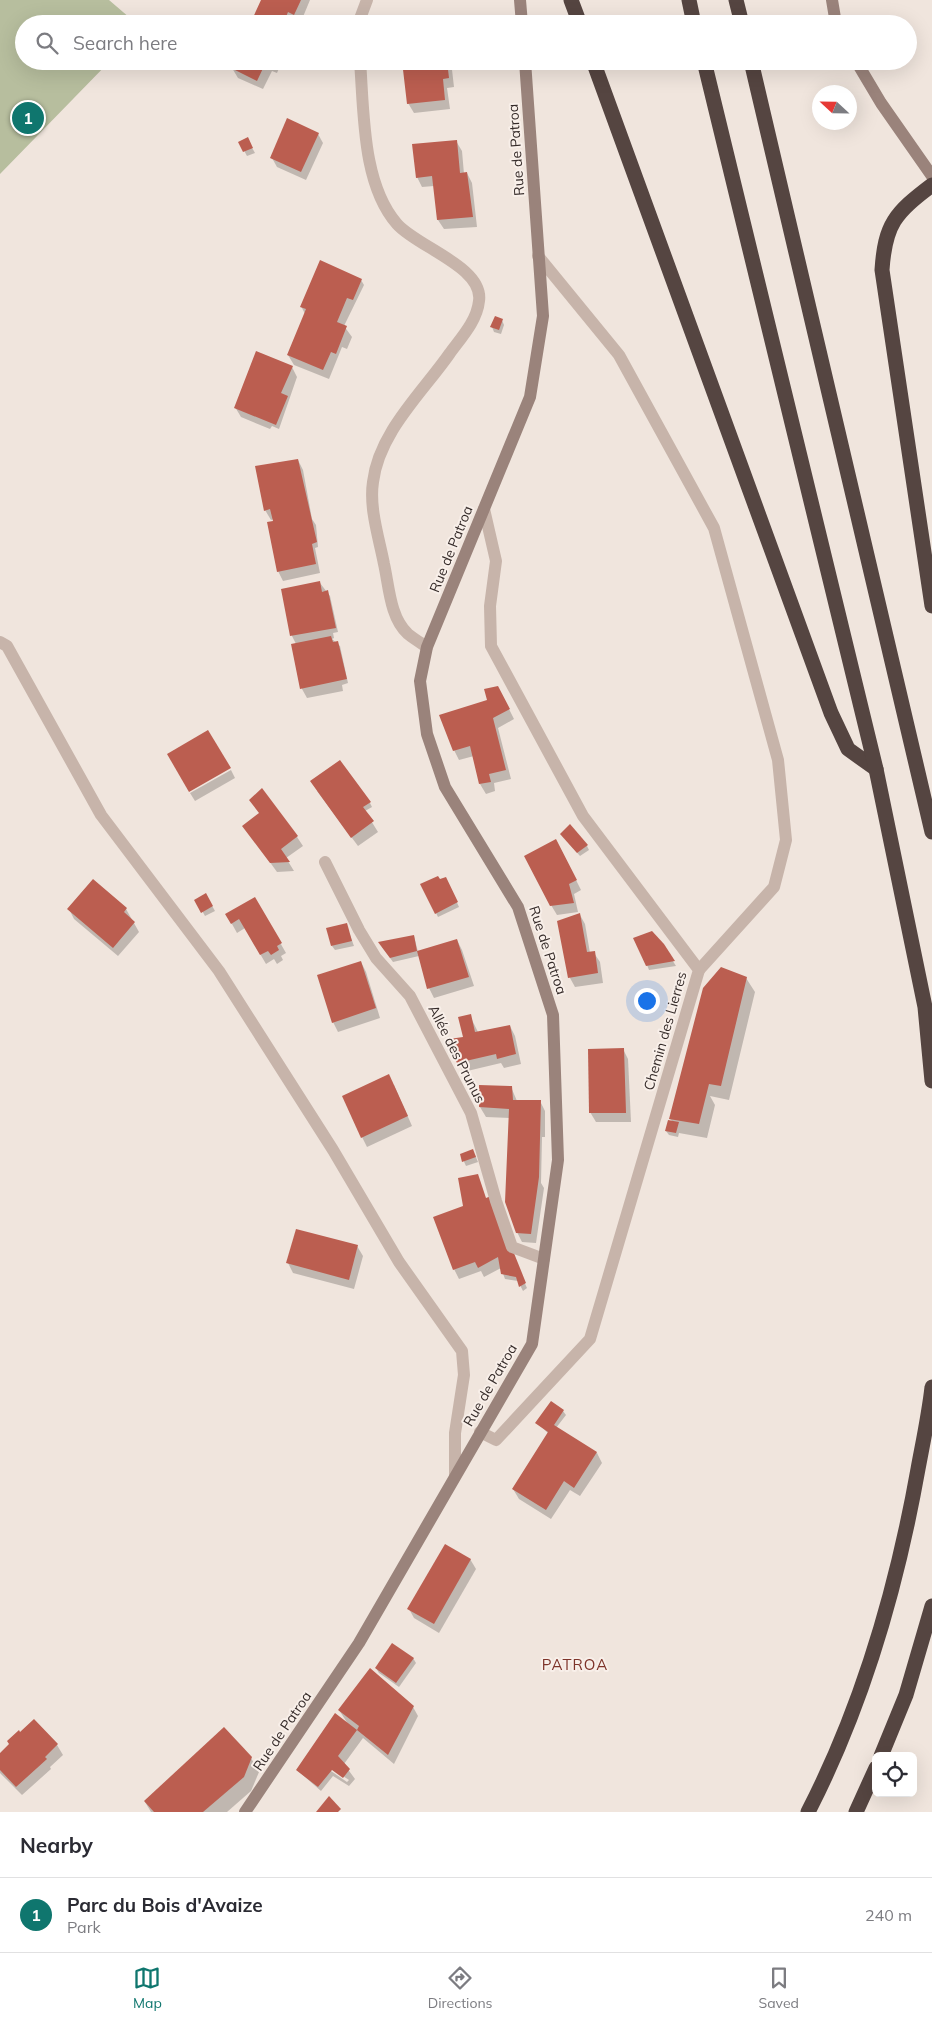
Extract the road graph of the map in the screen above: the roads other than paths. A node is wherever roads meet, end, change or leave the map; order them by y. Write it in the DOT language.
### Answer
graph roads {
  1 [pos="367,0"];
  2 [pos="520,0"];
  3 [pos="571,0"];
  4 [pos="688,0"];
  5 [pos="736,0"];
  6 [pos="832,0"];
  7 [pos="361,15"];
  8 [pos="521,15"];
  9 [pos="577,15"];
  10 [pos="692,15"];
  11 [pos="740,15"];
  12 [pos="834,15"];
  13 [pos="361,70"];
  14 [pos="525,70"];
  15 [pos="596,70"];
  16 [pos="706,70"];
  17 [pos="753,70"];
  18 [pos="861,70"];
  19 [pos="932,176"];
  20 [pos="932,185"];
  21 [pos="538,256"];
  22 [pos="484,509"];
  23 [pos="932,606"];
  24 [pos="0,642"];
  25 [pos="427,647"];
  26 [pos="876,769"];
  27 [pos="932,832"];
  28 [pos="325,862"];
  29 [pos="699,970"];
  30 [pos="932,1082"];
  31 [pos="544,1259"];
  32 [pos="932,1387"];
  33 [pos="480,1432"];
  34 [pos="455,1475"];
  35 [pos="932,1606"];
  36 [pos="883,1752"];
  37 [pos="872,1777"];
  38 [pos="245,1812"];
  39 [pos="808,1812"];
  40 [pos="856,1812"];
  1 -- 7 [label="street"];
  2 -- 8 [label="street"];
  3 -- 9 [label="highway"];
  4 -- 10 [label="highway"];
  5 -- 11 [label="highway"];
  6 -- 12 [label="street"];
  13 -- 25 [label="street"];
  14 -- 21 [label="street, Rue de Patroa"];
  15 -- 26 [label="highway"];
  16 -- 26 [label="highway"];
  17 -- 27 [label="highway"];
  18 -- 19 [label="street"];
  20 -- 23 [label="highway"];
  21 -- 22 [label="street, Rue de Patroa"];
  21 -- 29 [label="street"];
  22 -- 25 [label="street, Rue de Patroa"];
  22 -- 29 [label="street, Chemin des Lierres"];
  24 -- 34 [label="street"];
  25 -- 31 [label="street, Rue de Patroa"];
  26 -- 30 [label="highway"];
  28 -- 31 [label="street, Allée des Prunus"];
  29 -- 33 [label="street, Chemin des Lierres"];
  31 -- 33 [label="street, Rue de Patroa"];
  32 -- 39 [label="highway"];
  33 -- 34 [label="street, Rue de Patroa"];
  34 -- 38 [label="street, Rue de Patroa"];
  35 -- 36 [label="highway"];
  37 -- 40 [label="highway"];
}
